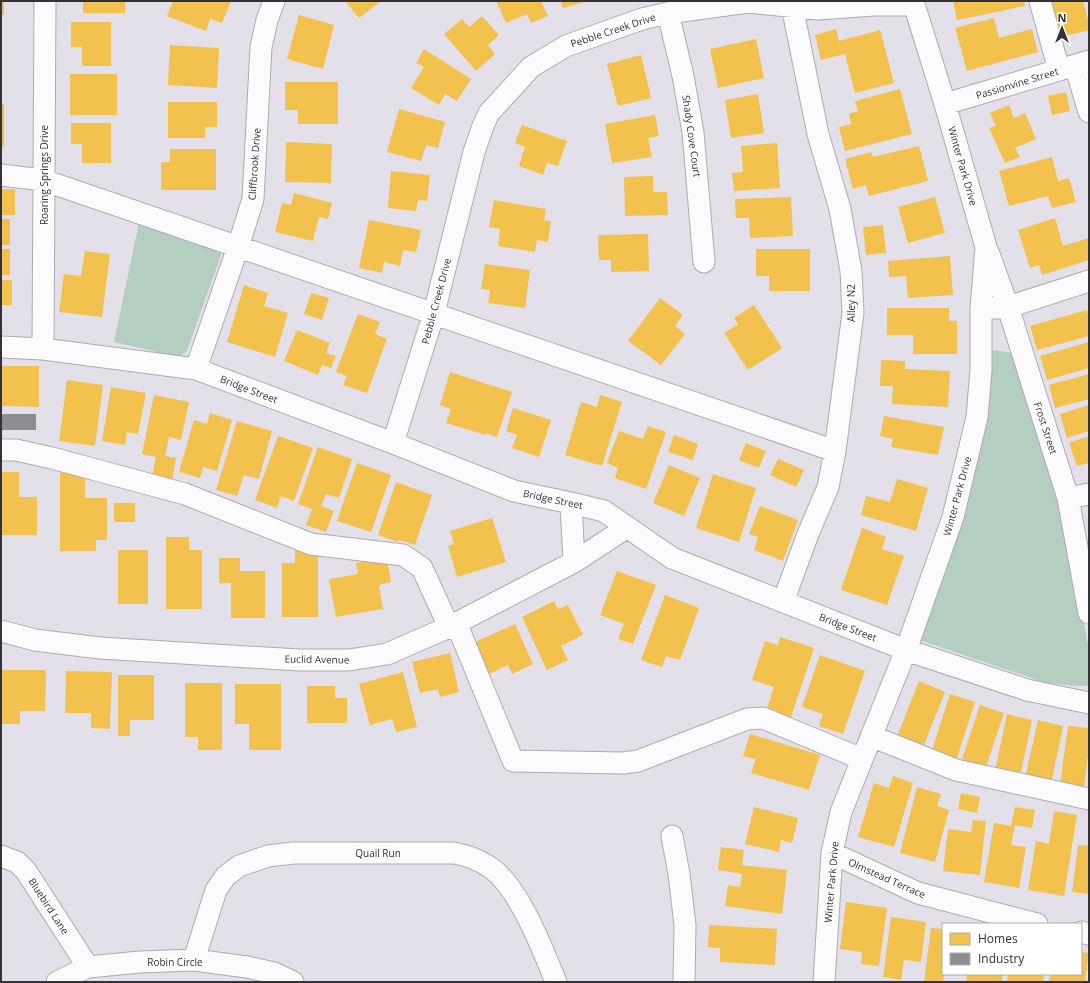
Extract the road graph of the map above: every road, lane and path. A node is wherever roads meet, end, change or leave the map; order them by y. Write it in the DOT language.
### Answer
graph roads {
  1 [pos="45,1"];
  2 [pos="274,1"];
  3 [pos="1040,1"];
  4 [pos="792,3"];
  5 [pos="913,3"];
  6 [pos="668,13"];
  7 [pos="1074,65"];
  8 [pos="945,104"];
  9 [pos="1089,112"];
  10 [pos="1,175"];
  11 [pos="43,180"];
  12 [pos="238,247"];
  13 [pos="986,247"];
  14 [pos="704,262"];
  15 [pos="1089,281"];
  16 [pos="1008,307"];
  17 [pos="981,308"];
  18 [pos="434,313"];
  19 [pos="1,347"];
  20 [pos="43,349"];
  21 [pos="196,369"];
  22 [pos="393,443"];
  23 [pos="1,450"];
  24 [pos="835,451"];
  25 [pos="1089,494"];
  26 [pos="1068,498"];
  27 [pos="571,503"];
  28 [pos="626,528"];
  29 [pos="574,562"];
  30 [pos="783,602"];
  31 [pos="1089,613"];
  32 [pos="449,627"];
  33 [pos="1,631"];
  34 [pos="906,650"];
  35 [pos="1089,703"];
  36 [pos="871,736"];
  37 [pos="862,759"];
  38 [pos="1089,799"];
  39 [pos="672,836"];
  40 [pos="832,853"];
  41 [pos="1,856"];
  42 [pos="1033,923"];
  43 [pos="194,960"];
  44 [pos="88,967"];
  45 [pos="57,982"];
  46 [pos="293,982"];
  47 [pos="556,982"];
  48 [pos="684,982"];
  49 [pos="824,982"];
  1 -- 11 [label="street, Roaring Springs Drive"];
  2 -- 12 [label="street, Cliffbrook Drive"];
  3 -- 7 [label="street"];
  4 -- 5 [label="street, Pebble Creek Drive"];
  4 -- 6 [label="street, Pebble Creek Drive"];
  4 -- 24 [label="street, Alley N2"];
  5 -- 8 [label="street, Winter Park Drive"];
  6 -- 14 [label="street, Shady Cove Court"];
  6 -- 18 [label="street, Pebble Creek Drive"];
  7 -- 8 [label="street, Passionvine Street"];
  7 -- 9 [label="street"];
  8 -- 13 [label="street, Winter Park Drive"];
  10 -- 11 [label="street"];
  11 -- 12 [label="street"];
  11 -- 20 [label="street, Roaring Springs Drive"];
  12 -- 18 [label="street"];
  12 -- 21 [label="street, Cliffbrook Drive"];
  13 -- 16 [label="street, Frost Street"];
  13 -- 17 [label="street, Winter Park Drive"];
  15 -- 16 [label="street"];
  16 -- 17 [label="street"];
  16 -- 26 [label="street, Frost Street"];
  17 -- 34 [label="street, Winter Park Drive"];
  18 -- 22 [label="street, Pebble Creek Drive"];
  18 -- 24 [label="street"];
  19 -- 20 [label="street, Bridge Street"];
  20 -- 21 [label="street, Bridge Street"];
  21 -- 22 [label="street, Bridge Street"];
  22 -- 27 [label="street, Bridge Street"];
  23 -- 32 [label="street"];
  24 -- 30 [label="street, Alley N2"];
  25 -- 26 [label="street"];
  26 -- 31 [label="street, Frost Street"];
  27 -- 28 [label="street, Bridge Street"];
  27 -- 29 [label="street"];
  28 -- 29 [label="street, Euclid Avenue"];
  28 -- 30 [label="street, Bridge Street"];
  29 -- 32 [label="street, Euclid Avenue"];
  30 -- 34 [label="street, Bridge Street"];
  32 -- 33 [label="street, Euclid Avenue"];
  32 -- 37 [label="street"];
  34 -- 35 [label="street, Bridge Street"];
  34 -- 36 [label="street, Winter Park Drive"];
  36 -- 37 [label="street, Winter Park Drive"];
  36 -- 38 [label="street"];
  37 -- 40 [label="street, Winter Park Drive"];
  39 -- 48 [label="street"];
  40 -- 42 [label="street, Olmstead Terrace"];
  40 -- 49 [label="street, Winter Park Drive"];
  41 -- 44 [label="street, Bluebird Lane"];
  43 -- 44 [label="street, Robin Circle"];
  43 -- 46 [label="street, Robin Circle"];
  43 -- 47 [label="street, Quail Run"];
  44 -- 45 [label="street, Robin Circle"];
}
